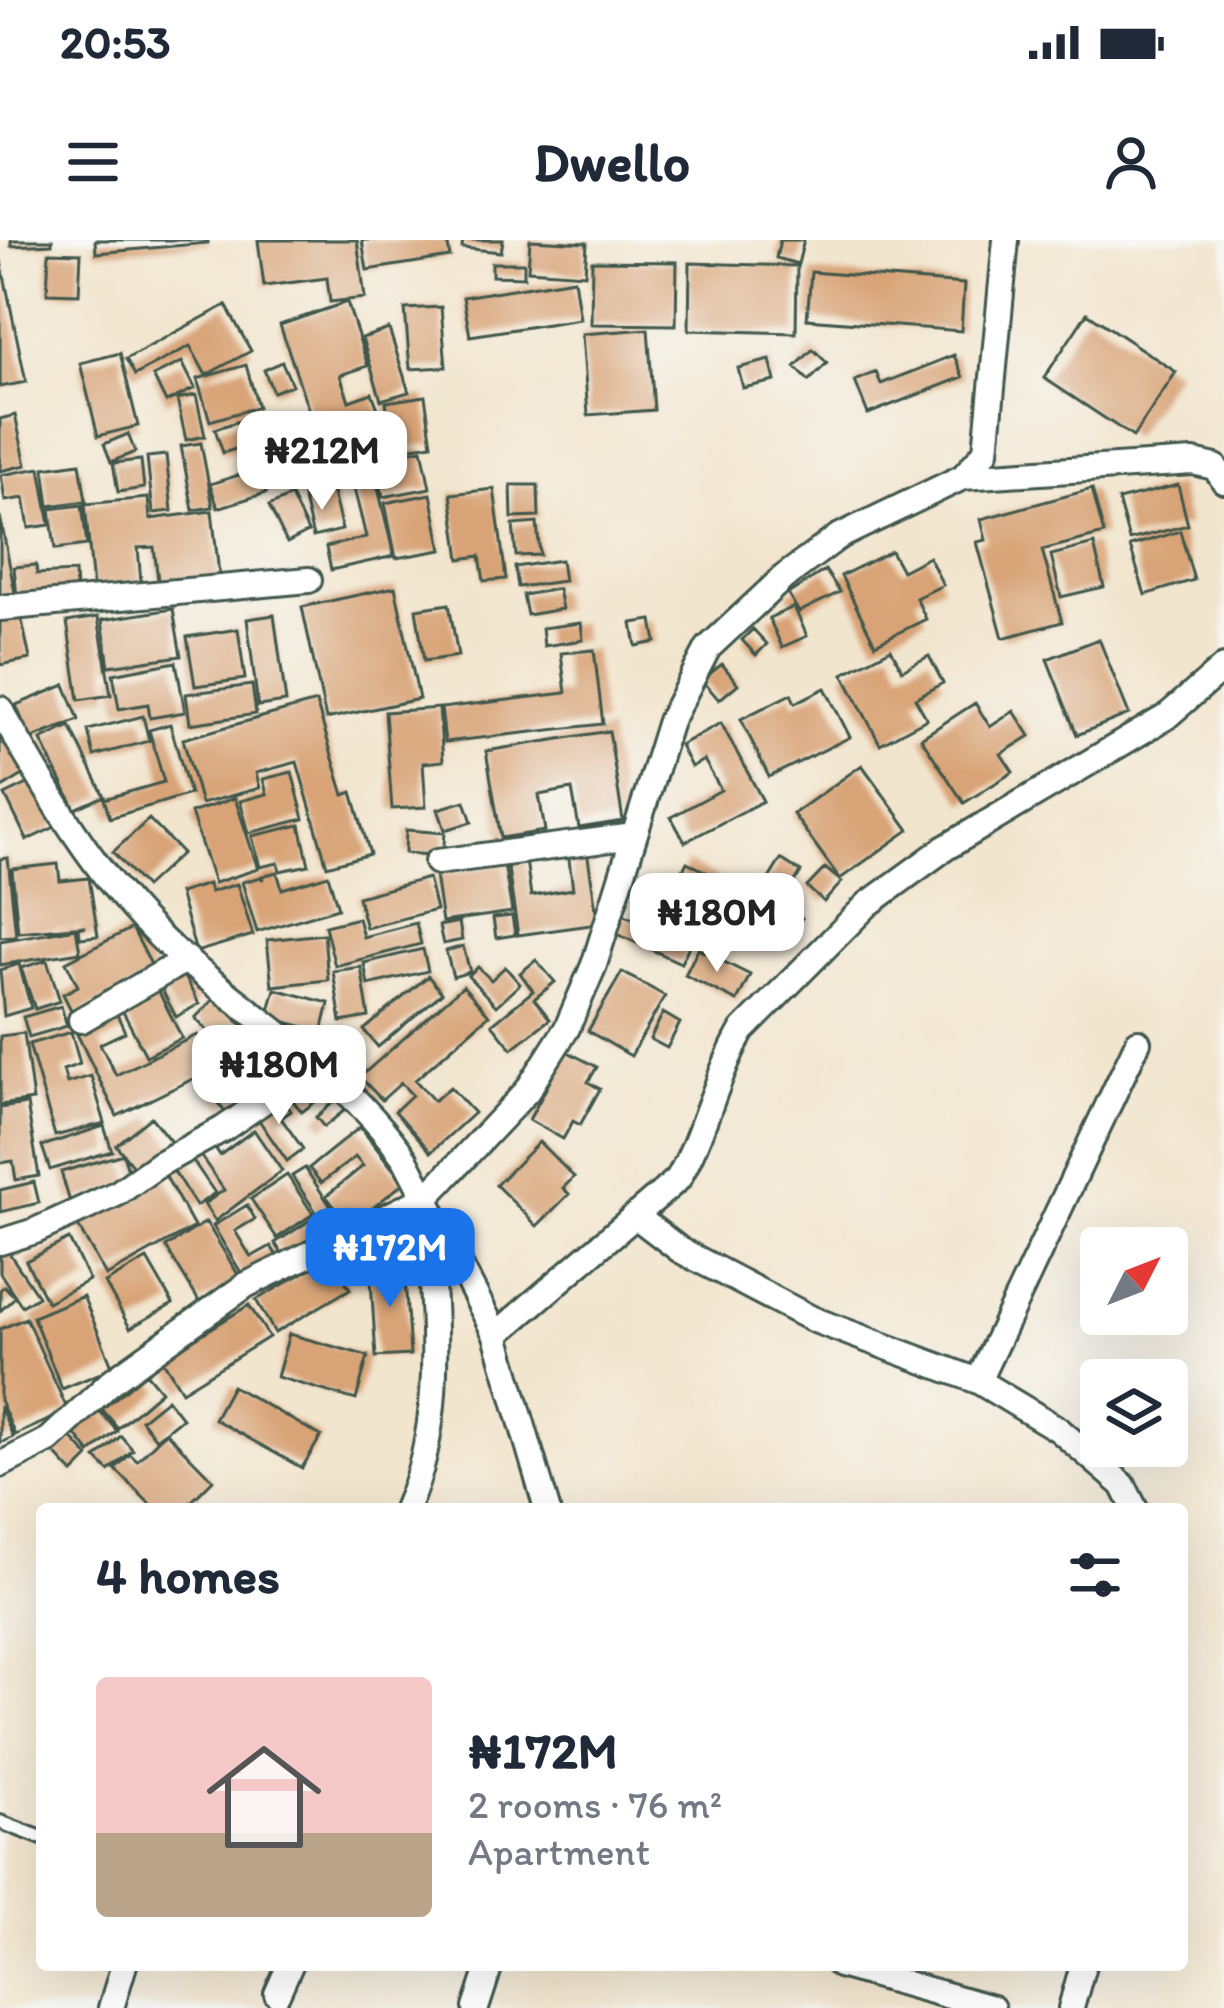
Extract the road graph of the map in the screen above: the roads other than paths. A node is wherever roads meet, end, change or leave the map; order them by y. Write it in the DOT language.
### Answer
graph roads {
  1 [pos="1006,240"];
  2 [pos="963,477"];
  3 [pos="1224,481"];
  4 [pos="309,580"];
  5 [pos="0,608"];
  6 [pos="1224,667"];
  7 [pos="0,709"];
  8 [pos="634,836"];
  9 [pos="437,862"];
  10 [pos="187,959"];
  11 [pos="81,1020"];
  12 [pos="1138,1042"];
  13 [pos="316,1064"];
  14 [pos="428,1196"];
  15 [pos="637,1217"];
  16 [pos="0,1242"];
  17 [pos="496,1335"];
  18 [pos="978,1382"];
  19 [pos="0,1465"];
  20 [pos="408,1503"];
  21 [pos="545,1503"];
  22 [pos="1132,1503"];
  23 [pos="0,1822"];
  24 [pos="36,1836"];
  25 [pos="122,1971"];
  26 [pos="287,1971"];
  27 [pos="488,1971"];
  28 [pos="860,1971"];
  29 [pos="1081,1971"];
  30 [pos="277,1994"];
  31 [pos="111,2008"];
  32 [pos="476,2008"];
  33 [pos="992,2008"];
  34 [pos="1071,2008"];
  1 -- 2 [label="street"];
  2 -- 3 [label="street"];
  2 -- 8 [label="street"];
  4 -- 5 [label="street"];
  6 -- 15 [label="street"];
  7 -- 10 [label="street"];
  8 -- 9 [label="street"];
  8 -- 14 [label="street"];
  10 -- 11 [label="street"];
  10 -- 13 [label="street"];
  12 -- 18 [label="street"];
  13 -- 14 [label="street"];
  13 -- 16 [label="street"];
  14 -- 17 [label="street"];
  14 -- 19 [label="street"];
  14 -- 20 [label="street"];
  15 -- 17 [label="street"];
  15 -- 18 [label="street"];
  17 -- 21 [label="street"];
  18 -- 22 [label="street"];
  23 -- 24 [label="lane"];
  25 -- 31 [label="street"];
  26 -- 30 [label="street"];
  27 -- 32 [label="street"];
  28 -- 33 [label="street"];
  29 -- 34 [label="street"];
}
